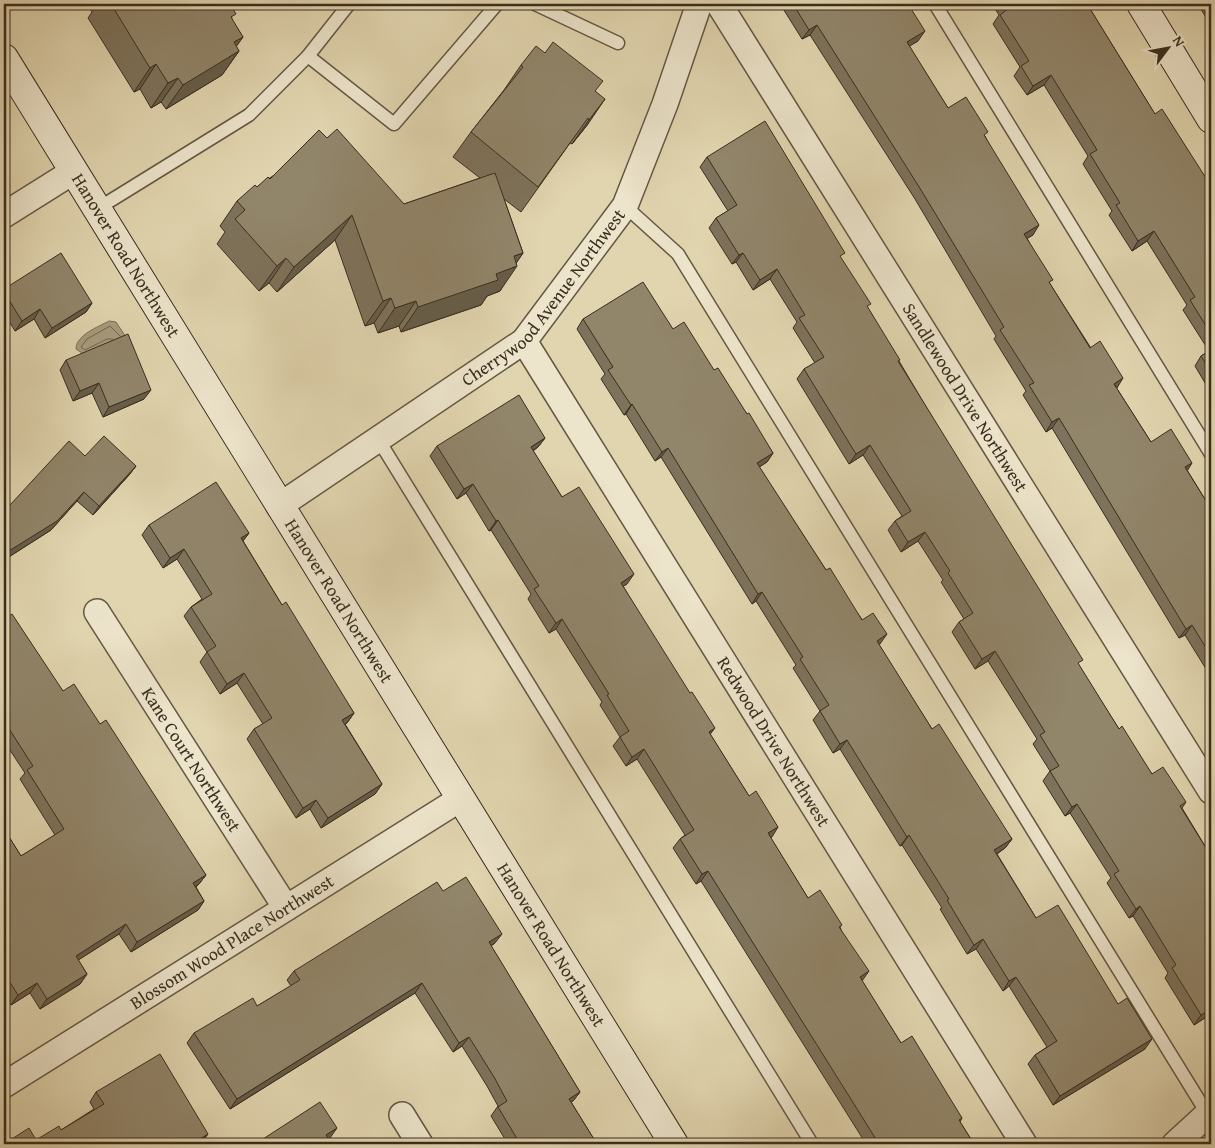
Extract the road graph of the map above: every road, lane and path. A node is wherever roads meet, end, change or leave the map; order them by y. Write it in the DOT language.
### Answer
graph roads {
  1 [pos="349,4"];
  2 [pos="497,4"];
  3 [pos="535,4"];
  4 [pos="698,4"];
  5 [pos="719,4"];
  6 [pos="935,4"];
  7 [pos="1141,4"];
  8 [pos="618,43"];
  9 [pos="308,56"];
  10 [pos="4,58"];
  11 [pos="1211,119"];
  12 [pos="74,171"];
  13 [pos="625,206"];
  14 [pos="97,209"];
  15 [pos="4,215"];
  16 [pos="524,340"];
  17 [pos="378,439"];
  18 [pos="1211,454"];
  19 [pos="279,506"];
  20 [pos="97,612"];
  21 [pos="1211,790"];
  22 [pos="460,799"];
  23 [pos="286,908"];
  24 [pos="4,1085"];
  25 [pos="1210,1113"];
  26 [pos="402,1115"];
  27 [pos="420,1144"];
  28 [pos="674,1144"];
  29 [pos="812,1144"];
  30 [pos="1024,1144"];
  31 [pos="1175,1144"];
  1 -- 9 [label="lane"];
  2 -- 9 [label="lane"];
  3 -- 8 [label="lane"];
  4 -- 13 [label="street, Cherrywood Avenue Northwest"];
  5 -- 21 [label="street, Sandlewood Drive Northwest"];
  6 -- 18 [label="lane"];
  7 -- 11 [label="street"];
  9 -- 14 [label="lane"];
  10 -- 12 [label="street, Hanover Road Northwest"];
  12 -- 14 [label="street, Hanover Road Northwest"];
  12 -- 15 [label="street"];
  13 -- 16 [label="street, Cherrywood Avenue Northwest"];
  13 -- 25 [label="lane"];
  14 -- 19 [label="street, Hanover Road Northwest"];
  16 -- 17 [label="street, Cherrywood Avenue Northwest"];
  16 -- 30 [label="street, Redwood Drive Northwest"];
  17 -- 19 [label="street, Cherrywood Avenue Northwest"];
  17 -- 29 [label="lane"];
  19 -- 22 [label="street, Hanover Road Northwest"];
  20 -- 23 [label="street, Kane Court Northwest"];
  22 -- 23 [label="street, Blossom Wood Place Northwest"];
  22 -- 28 [label="street, Hanover Road Northwest"];
  23 -- 24 [label="street, Blossom Wood Place Northwest"];
  25 -- 31 [label="street"];
  26 -- 27 [label="street"];
}
